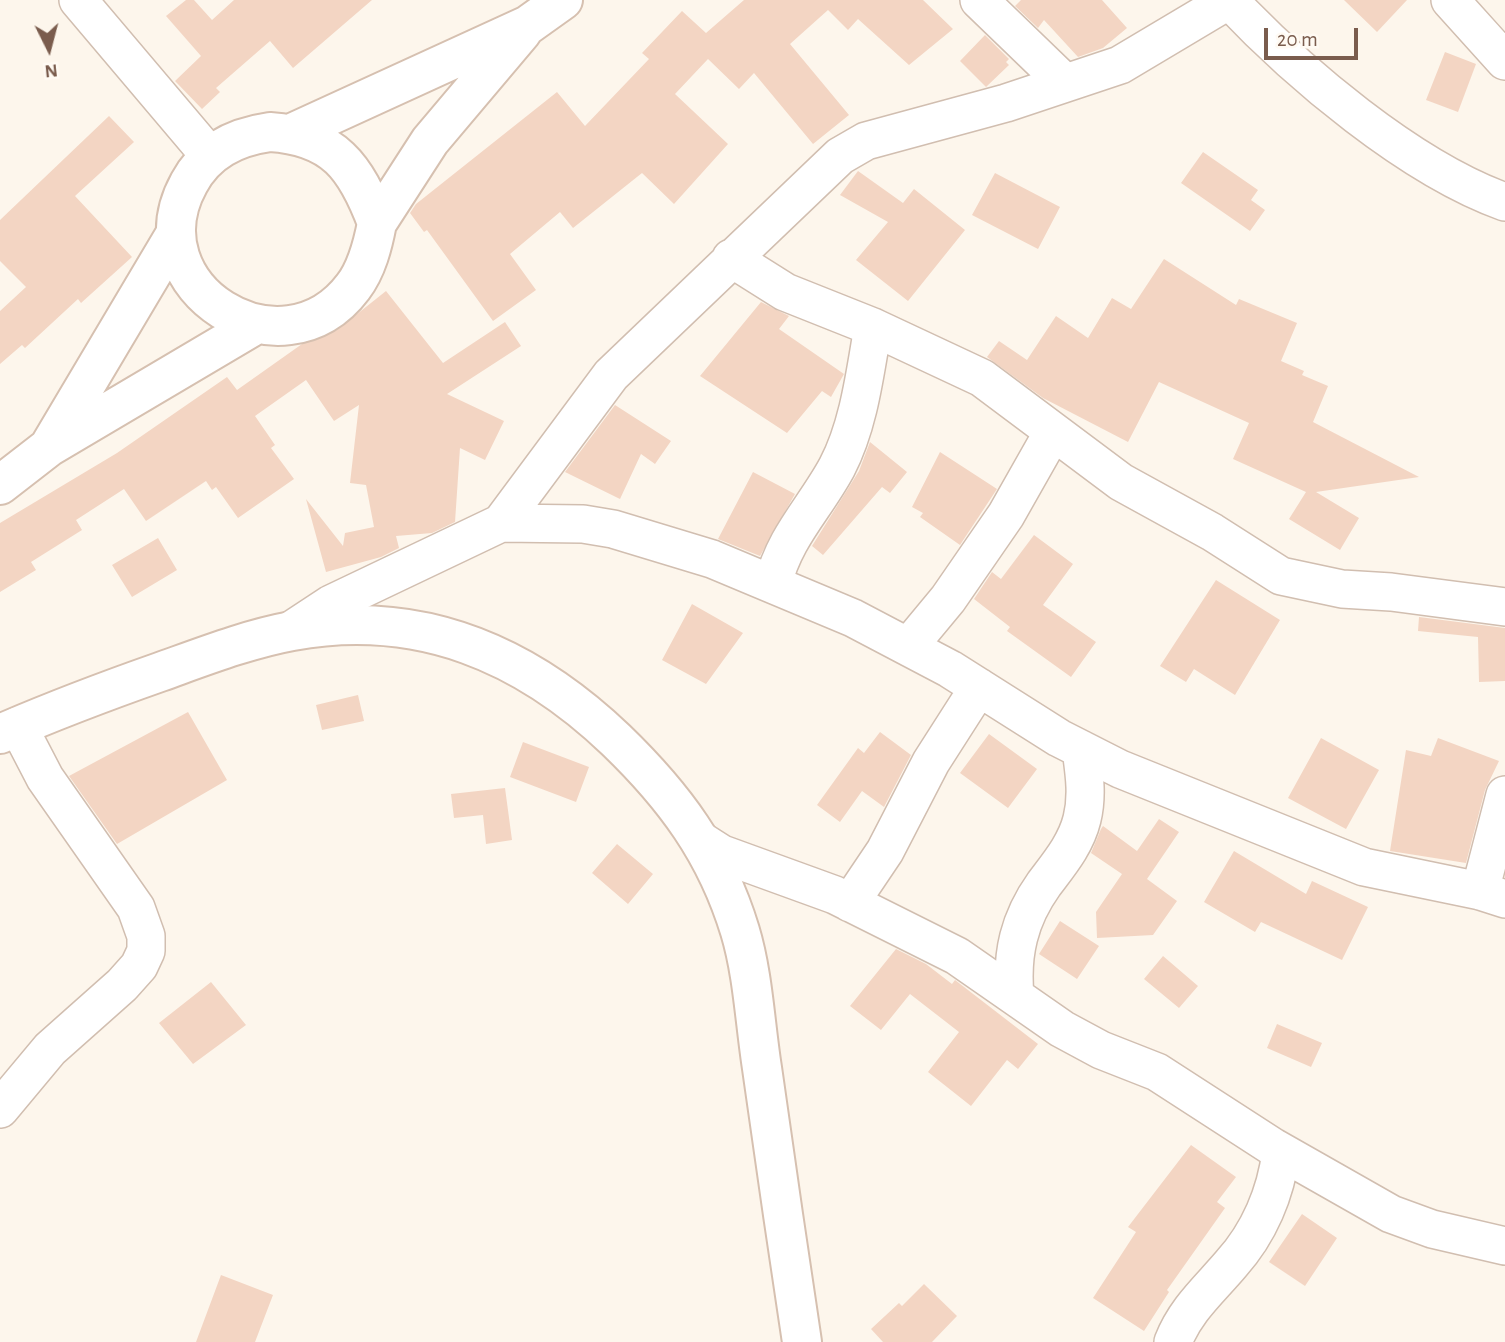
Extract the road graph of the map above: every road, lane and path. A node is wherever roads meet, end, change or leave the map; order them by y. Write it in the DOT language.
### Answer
graph roads {
  1 [pos="78,0"];
  2 [pos="563,0"];
  3 [pos="979,0"];
  4 [pos="1229,0"];
  5 [pos="1450,0"];
  6 [pos="528,25"];
  7 [pos="1505,61"];
  8 [pos="1065,83"];
  9 [pos="292,133"];
  10 [pos="210,156"];
  11 [pos="1505,202"];
  12 [pos="377,223"];
  13 [pos="176,233"];
  14 [pos="731,258"];
  15 [pos="257,324"];
  16 [pos="873,327"];
  17 [pos="1053,432"];
  18 [pos="50,447"];
  19 [pos="0,485"];
  20 [pos="501,523"];
  21 [pos="773,584"];
  22 [pos="1505,607"];
  23 [pos="290,631"];
  24 [pos="909,646"];
  25 [pos="979,687"];
  26 [pos="9,730"];
  27 [pos="1081,749"];
  28 [pos="1505,796"];
  29 [pos="700,840"];
  30 [pos="1493,895"];
  31 [pos="850,903"];
  32 [pos="1015,996"];
  33 [pos="0,1109"];
  34 [pos="1282,1152"];
  35 [pos="1505,1246"];
  36 [pos="802,1342"];
  37 [pos="1173,1342"];
  1 -- 10 [label="street"];
  2 -- 6 [label="main road"];
  3 -- 8 [label="street"];
  4 -- 8 [label="street"];
  4 -- 11 [label="street"];
  5 -- 7 [label="street"];
  6 -- 9 [label="main road"];
  6 -- 12 [label="main road"];
  8 -- 14 [label="street"];
  9 -- 10 [label="main road"];
  9 -- 12 [label="main road"];
  10 -- 13 [label="main road"];
  12 -- 15 [label="main road"];
  13 -- 15 [label="main road"];
  13 -- 18 [label="main road"];
  14 -- 16 [label="street"];
  14 -- 20 [label="street"];
  15 -- 18 [label="main road"];
  16 -- 17 [label="street"];
  16 -- 21 [label="street"];
  17 -- 22 [label="street"];
  17 -- 24 [label="street"];
  18 -- 19 [label="main road"];
  20 -- 21 [label="street"];
  20 -- 23 [label="street"];
  21 -- 24 [label="street"];
  23 -- 26 [label="main road"];
  23 -- 29 [label="main road"];
  24 -- 25 [label="street"];
  25 -- 27 [label="street"];
  25 -- 31 [label="street"];
  26 -- 33 [label="street"];
  27 -- 30 [label="street"];
  27 -- 32 [label="street"];
  28 -- 30 [label="street"];
  29 -- 31 [label="street"];
  29 -- 36 [label="main road"];
  31 -- 32 [label="street"];
  32 -- 34 [label="street"];
  34 -- 35 [label="street"];
  34 -- 37 [label="street"];
}
